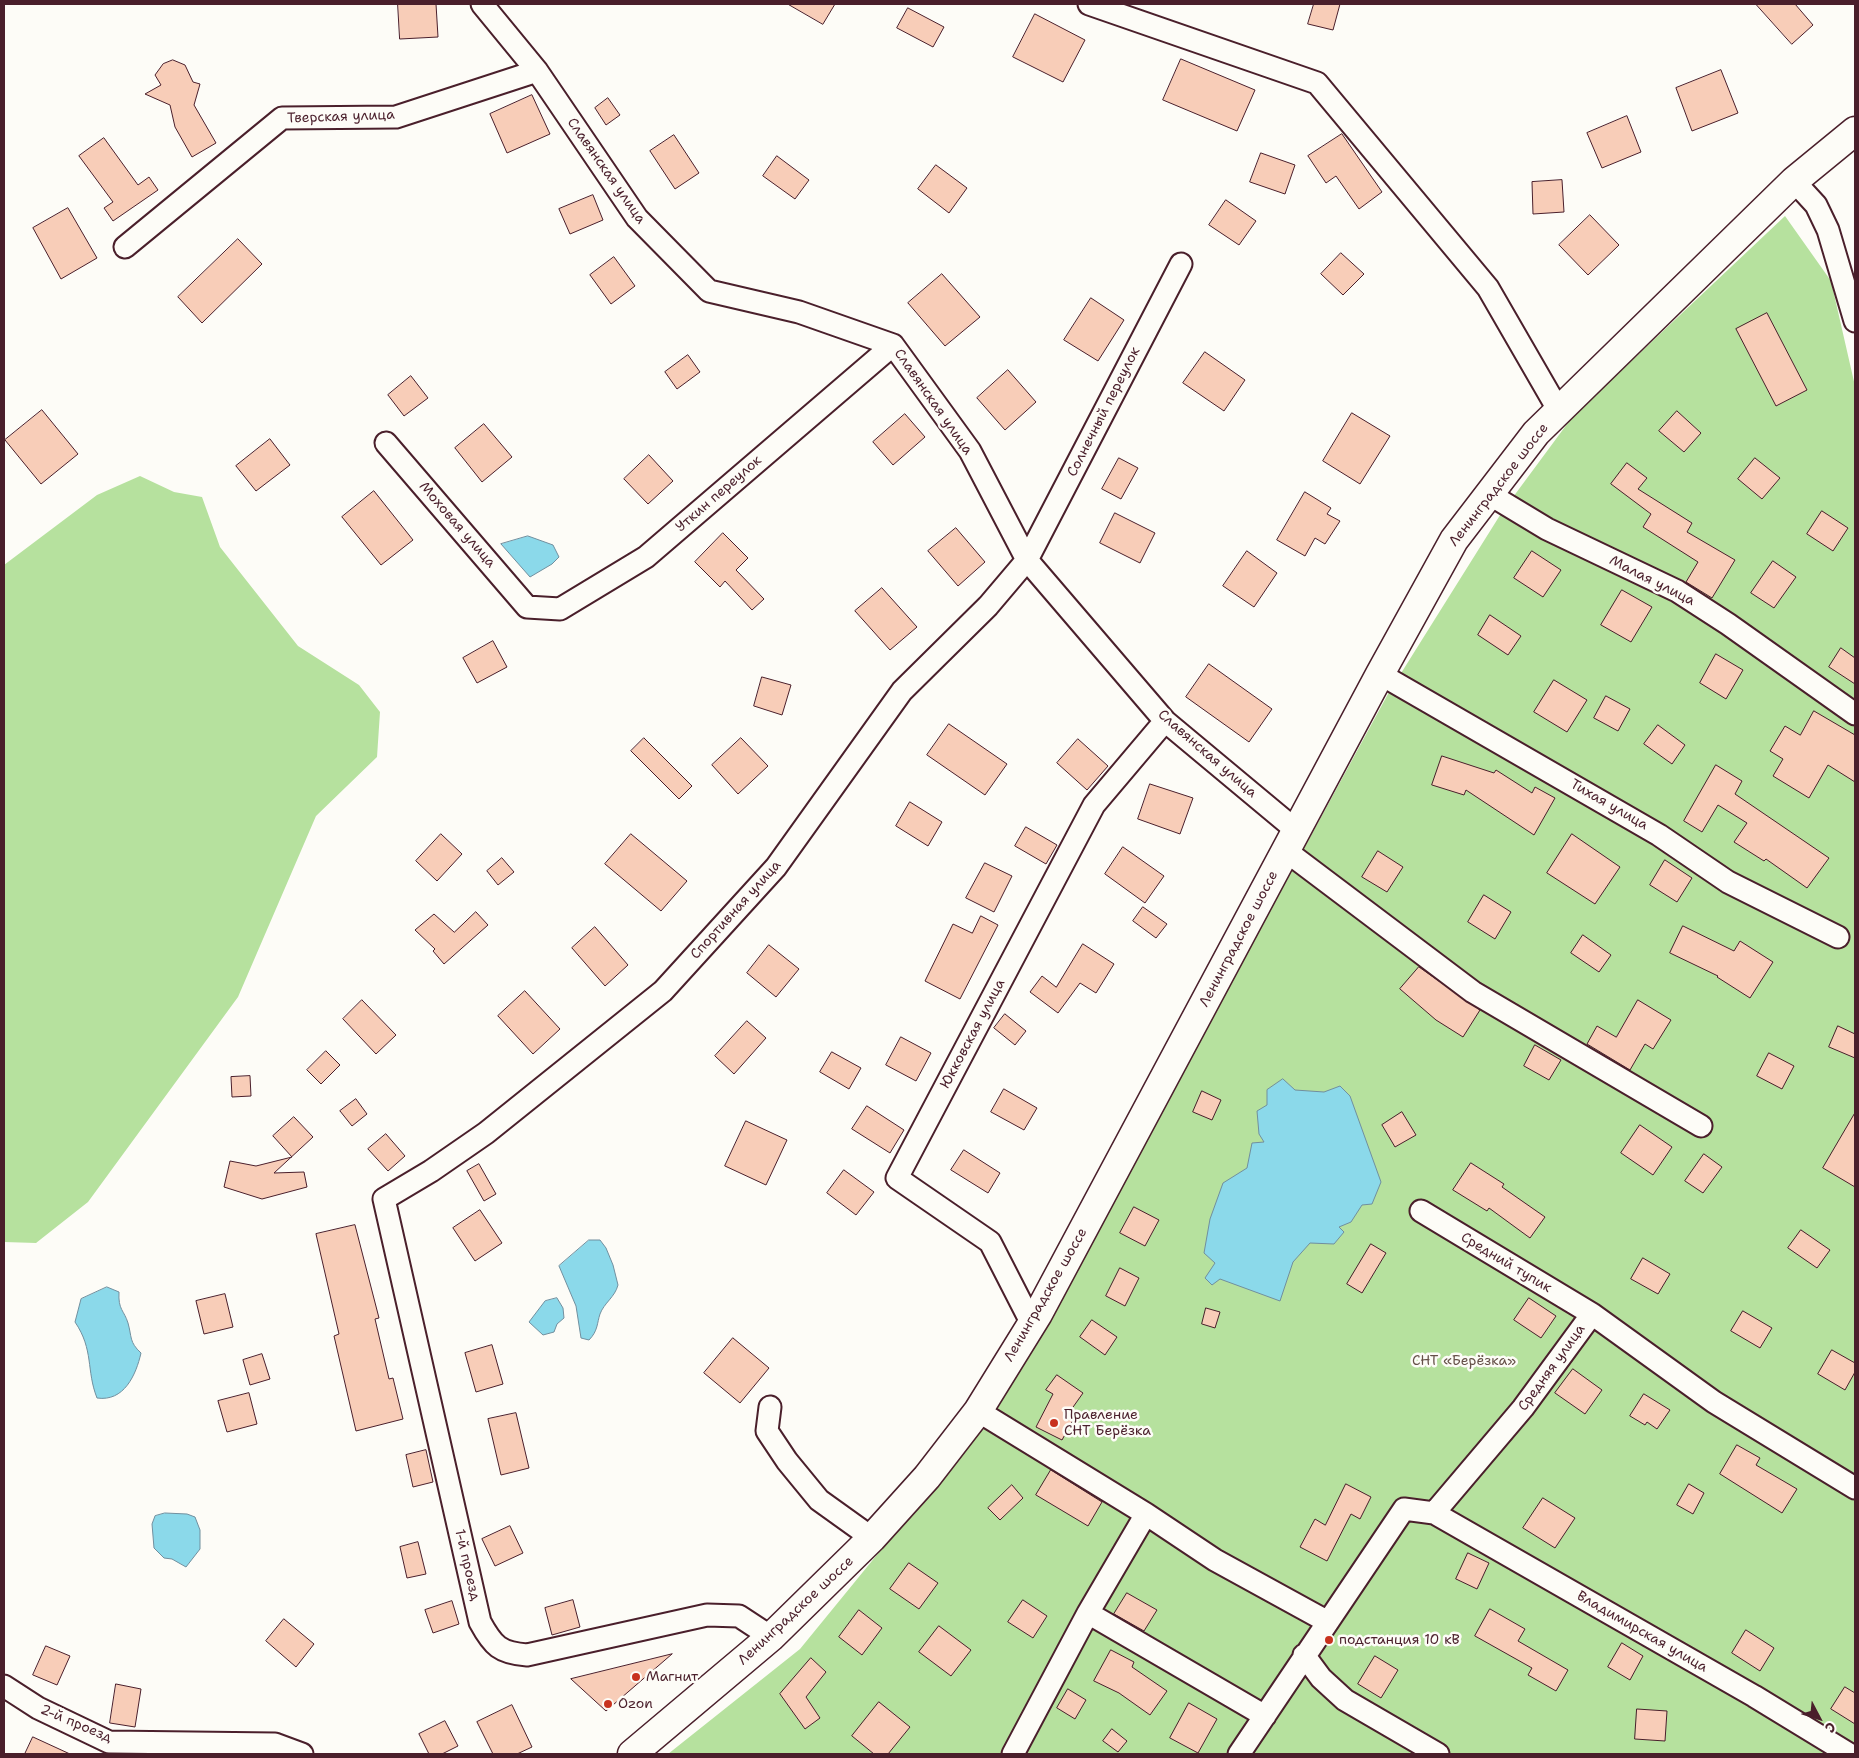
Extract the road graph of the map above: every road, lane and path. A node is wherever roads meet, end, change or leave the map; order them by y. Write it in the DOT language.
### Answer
graph roads {
  1 [pos="482,4"];
  2 [pos="1089,4"];
  3 [pos="537,71"];
  4 [pos="1855,131"];
  5 [pos="1794,181"];
  6 [pos="125,247"];
  7 [pos="1181,264"];
  8 [pos="1855,321"];
  9 [pos="892,345"];
  10 [pos="1559,411"];
  11 [pos="386,443"];
  12 [pos="1489,494"];
  13 [pos="1026,560"];
  14 [pos="528,606"];
  15 [pos="1380,674"];
  16 [pos="1855,714"];
  17 [pos="1165,721"];
  18 [pos="1292,841"];
  19 [pos="1838,937"];
  20 [pos="1701,1126"];
  21 [pos="384,1199"];
  22 [pos="1421,1212"];
  23 [pos="1592,1314"];
  24 [pos="1032,1324"];
  25 [pos="770,1407"];
  26 [pos="978,1411"];
  27 [pos="1855,1488"];
  28 [pos="1434,1513"];
  29 [pos="1146,1514"];
  30 [pos="872,1538"];
  31 [pos="1088,1613"];
  32 [pos="1328,1622"];
  33 [pos="771,1637"];
  34 [pos="1304,1655"];
  35 [pos="4,1686"];
  36 [pos="1265,1716"];
  37 [pos="302,1754"];
  38 [pos="632,1754"];
  39 [pos="1013,1754"];
  40 [pos="1239,1754"];
  41 [pos="1438,1754"];
  42 [pos="1848,1754"];
  1 -- 3 [label="street, Славянская улица"];
  2 -- 10 [label="street"];
  3 -- 6 [label="street, Тверская улица"];
  3 -- 9 [label="street, Славянская улица"];
  4 -- 5 [label="main road, Ленинградское шоссе"];
  5 -- 8 [label="street"];
  5 -- 10 [label="main road, Ленинградское шоссе"];
  7 -- 13 [label="street, Солнечный переулок"];
  9 -- 13 [label="street, Славянская улица"];
  9 -- 14 [label="street, Уткин переулок"];
  10 -- 12 [label="main road, Ленинградское шоссе"];
  11 -- 14 [label="street, Моховая улица"];
  12 -- 15 [label="main road, Ленинградское шоссе"];
  12 -- 16 [label="street, Малая улица"];
  13 -- 17 [label="street, Славянская улица"];
  13 -- 21 [label="street, Спортивная улица"];
  15 -- 18 [label="main road, Ленинградское шоссе"];
  15 -- 19 [label="street, Тихая улица"];
  17 -- 18 [label="street, Славянская улица"];
  17 -- 24 [label="street, Юкковская улица"];
  18 -- 20 [label="street, Славянская улица"];
  18 -- 24 [label="main road, Ленинградское шоссе"];
  21 -- 33 [label="street, 1-й проезд"];
  22 -- 23 [label="street, Средний тупик"];
  23 -- 27 [label="street, Средняя улица"];
  23 -- 28 [label="street, Средняя улица"];
  24 -- 26 [label="main road, Ленинградское шоссе"];
  25 -- 30 [label="street"];
  26 -- 29 [label="street"];
  26 -- 30 [label="main road, Ленинградское шоссе"];
  28 -- 32 [label="street"];
  28 -- 42 [label="street, Владимирская улица"];
  29 -- 31 [label="street"];
  29 -- 32 [label="street"];
  30 -- 33 [label="main road, Ленинградское шоссе"];
  31 -- 36 [label="street"];
  31 -- 39 [label="street"];
  32 -- 34 [label="street"];
  33 -- 38 [label="main road, Ленинградское шоссе"];
  34 -- 36 [label="street"];
  34 -- 41 [label="street"];
  35 -- 37 [label="street, 2-й проезд"];
  36 -- 40 [label="street"];
}
